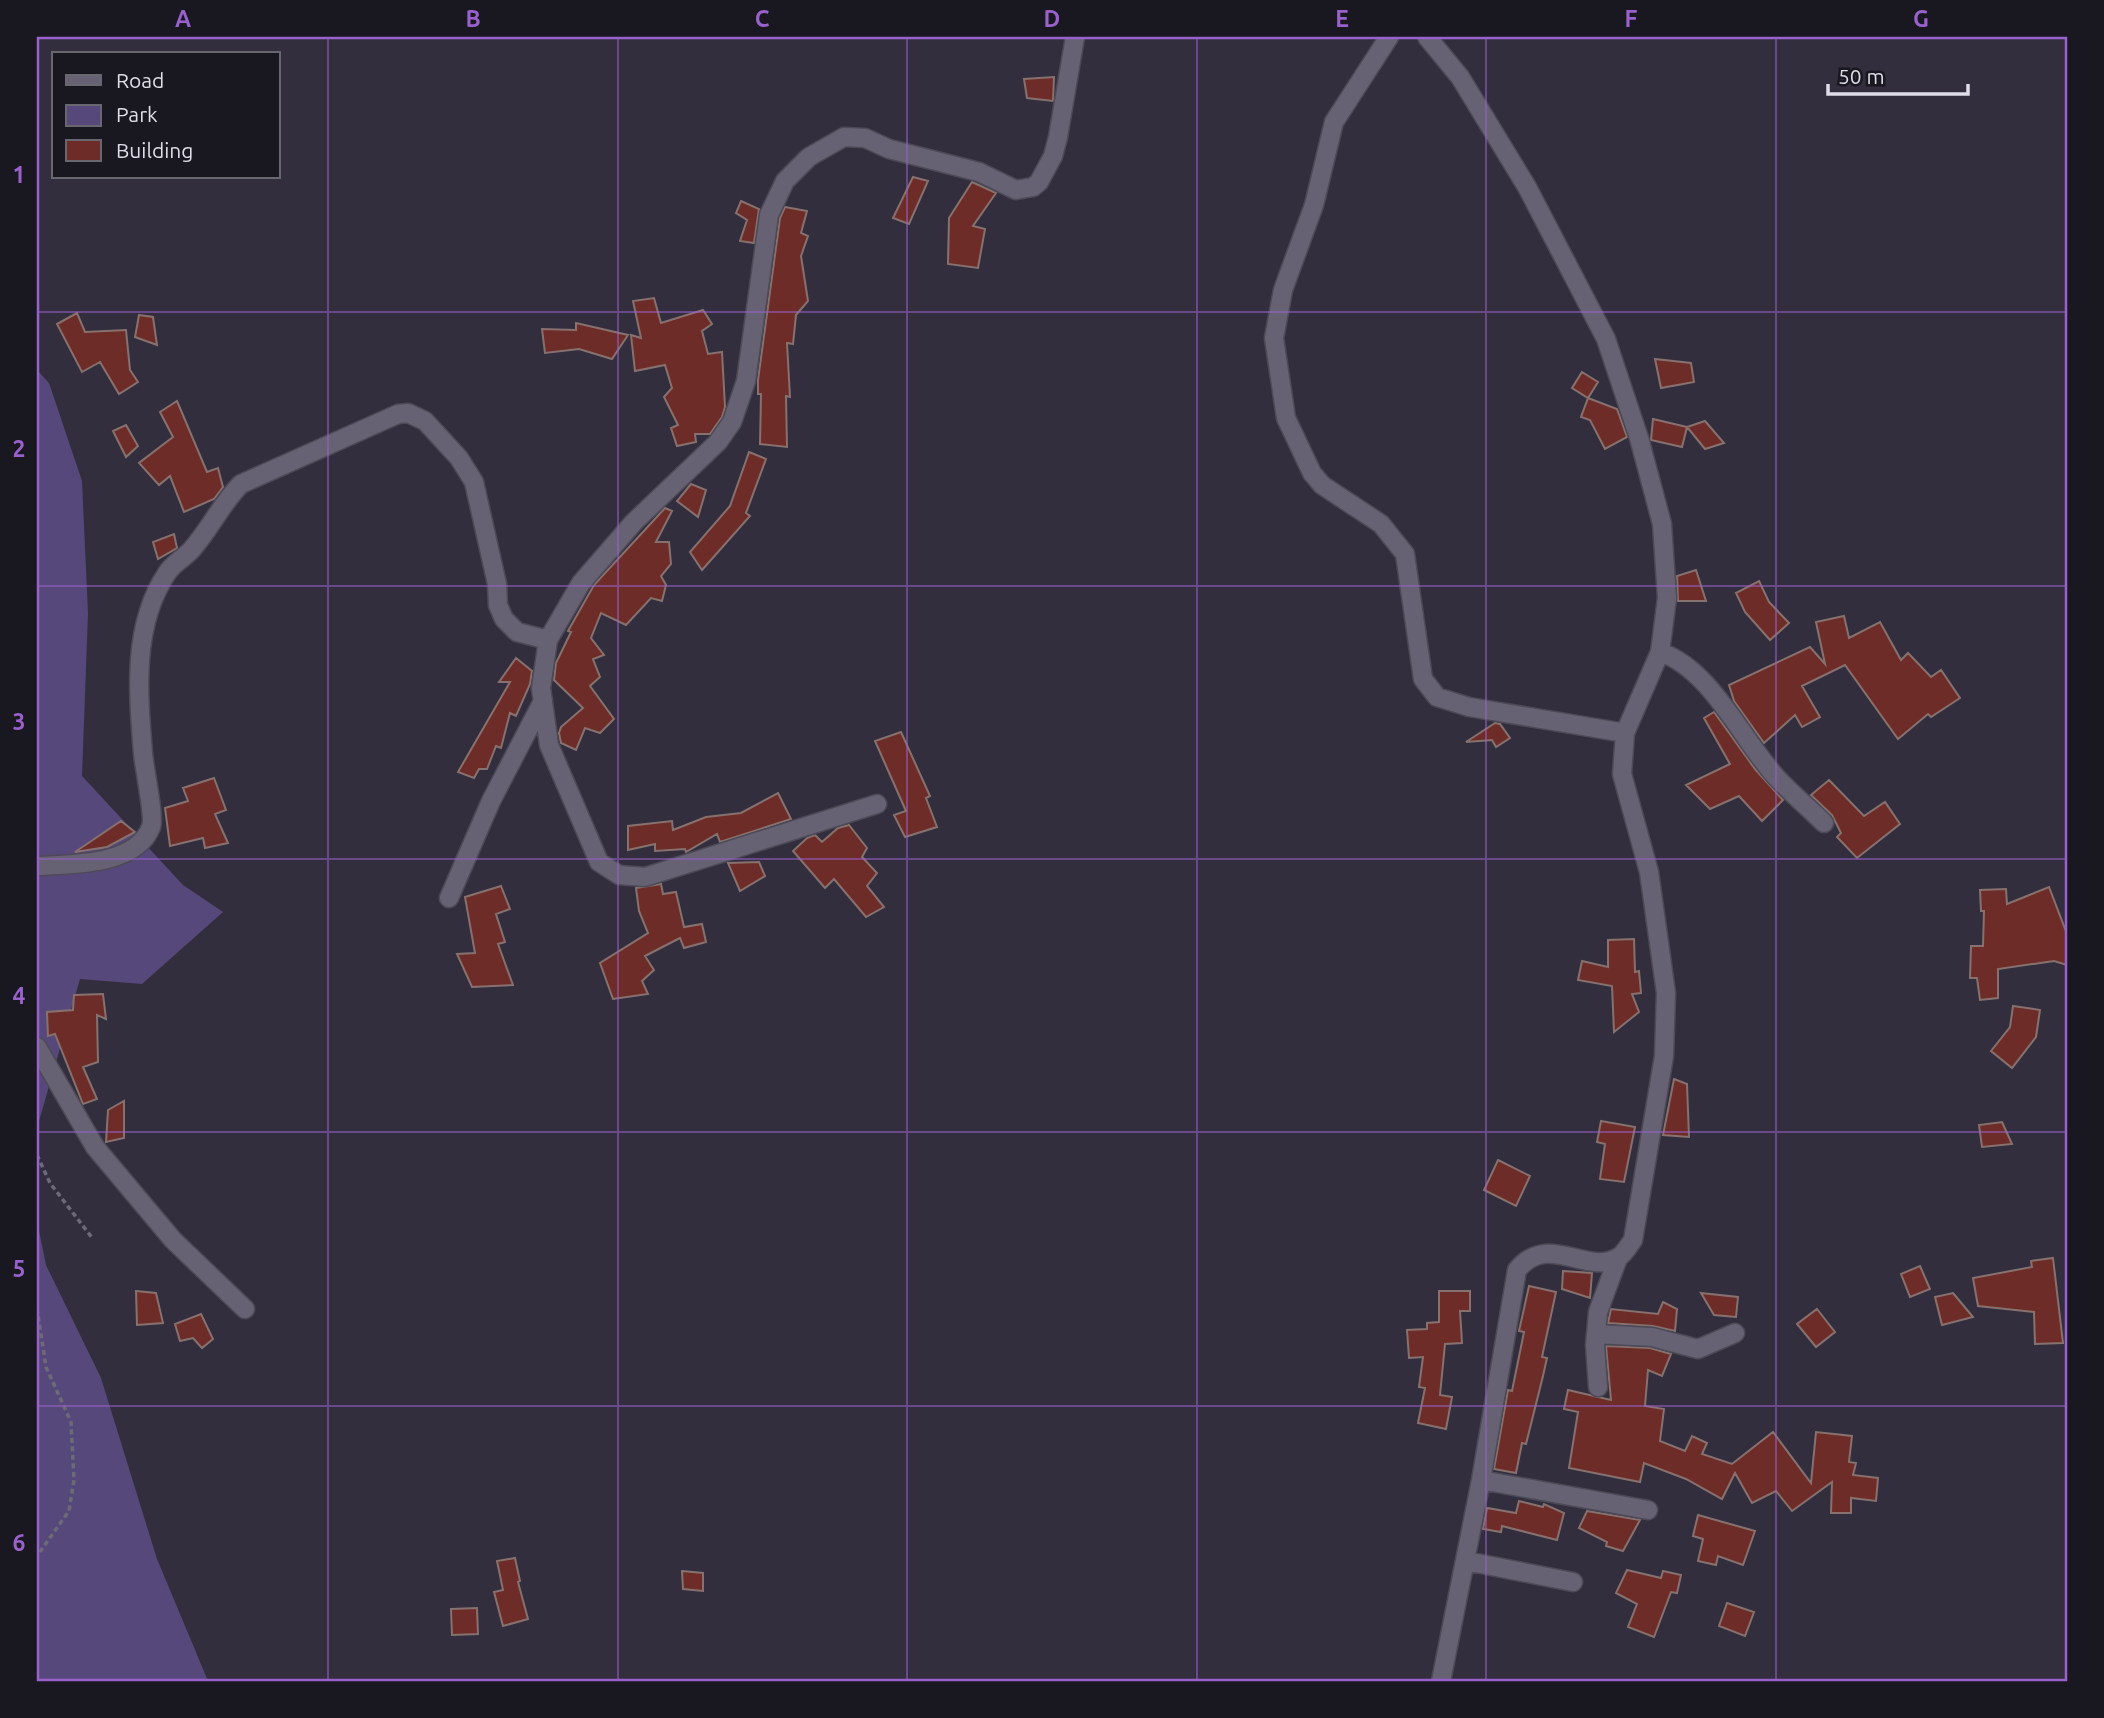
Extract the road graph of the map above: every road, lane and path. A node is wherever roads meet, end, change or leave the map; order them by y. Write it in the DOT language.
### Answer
graph roads {
  1 [pos="1076,37"];
  2 [pos="1389,37"];
  3 [pos="1427,37"];
  4 [pos="548,640"];
  5 [pos="1660,652"];
  6 [pos="543,701"];
  7 [pos="1625,733"];
  8 [pos="877,804"];
  9 [pos="1824,823"];
  10 [pos="37,866"];
  11 [pos="449,898"];
  12 [pos="37,1047"];
  13 [pos="37,1155"];
  14 [pos="93,1239"];
  15 [pos="1618,1258"];
  16 [pos="37,1308"];
  17 [pos="245,1309"];
  18 [pos="1735,1333"];
  19 [pos="1596,1334"];
  20 [pos="1598,1387"];
  21 [pos="1481,1480"];
  22 [pos="1648,1510"];
  23 [pos="37,1556"];
  24 [pos="1466,1561"];
  25 [pos="1573,1582"];
  26 [pos="1441,1681"];
  1 -- 4 [label="street"];
  2 -- 7 [label="street"];
  3 -- 5 [label="street"];
  4 -- 6 [label="street"];
  4 -- 10 [label="street"];
  5 -- 7 [label="street"];
  5 -- 9 [label="street"];
  6 -- 8 [label="street"];
  6 -- 11 [label="street"];
  7 -- 15 [label="street"];
  12 -- 17 [label="street"];
  13 -- 14 [label="path"];
  15 -- 19 [label="street"];
  15 -- 21 [label="street"];
  16 -- 23 [label="path"];
  18 -- 19 [label="street"];
  19 -- 20 [label="street"];
  21 -- 22 [label="street"];
  21 -- 24 [label="street"];
  24 -- 25 [label="street"];
  24 -- 26 [label="street"];
}
